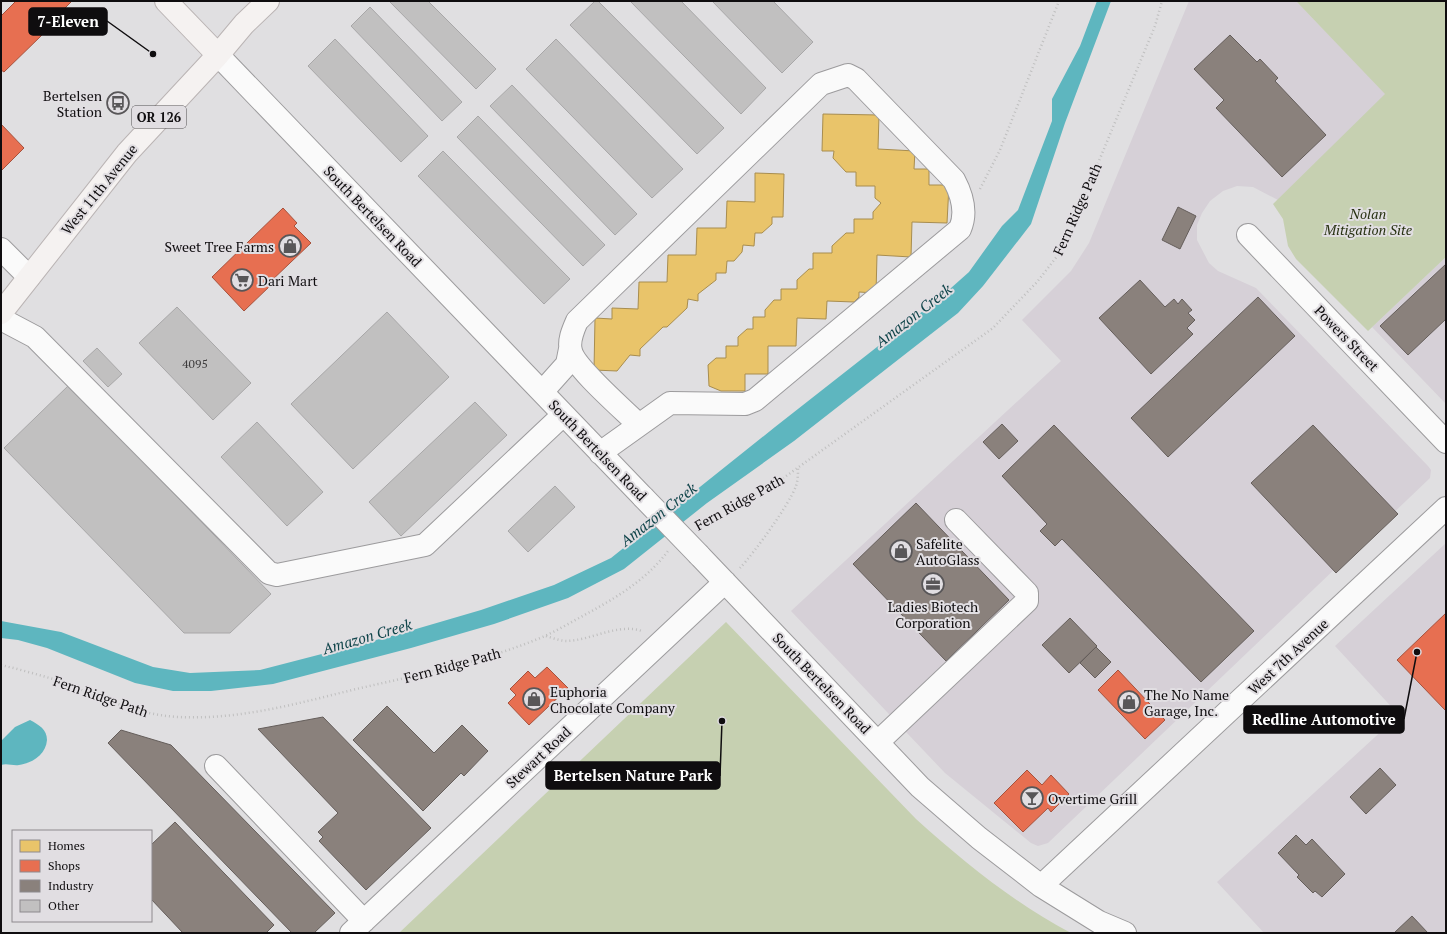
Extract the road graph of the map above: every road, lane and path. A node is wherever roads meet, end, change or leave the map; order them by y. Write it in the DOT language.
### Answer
graph roads {
  1 [pos="166,1"];
  2 [pos="268,1"];
  3 [pos="1059,1"];
  4 [pos="1162,1"];
  5 [pos="218,55"];
  6 [pos="964,211"];
  7 [pos="1248,235"];
  8 [pos="1,249"];
  9 [pos="29,277"];
  10 [pos="1,312"];
  11 [pos="1,319"];
  12 [pos="572,359"];
  13 [pos="542,392"];
  14 [pos="563,414"];
  15 [pos="639,425"];
  16 [pos="1446,442"];
  17 [pos="600,453"];
  18 [pos="798,468"];
  19 [pos="1446,508"];
  20 [pos="956,520"];
  21 [pos="693,526"];
  22 [pos="672,546"];
  23 [pos="725,582"];
  24 [pos="546,635"];
  25 [pos="658,644"];
  26 [pos="1,665"];
  27 [pos="878,742"];
  28 [pos="216,766"];
  29 [pos="1041,886"];
  30 [pos="357,927"];
  31 [pos="1124,933"];
  1 -- 5 [label="main road, South Bertelsen Road"];
  2 -- 5 [label="main road, West 11th Avenue / OR 126"];
  3 -- 6 [label="path"];
  4 -- 18 [label="path, Fern Ridge Path"];
  5 -- 9 [label="main road, West 11th Avenue / OR 126"];
  5 -- 13 [label="street, South Bertelsen Road"];
  6 -- 12 [label="street"];
  6 -- 15 [label="street"];
  7 -- 16 [label="street, Powers Street"];
  8 -- 9 [label="street"];
  9 -- 10 [label="main road, West 11th Avenue / OR 126"];
  11 -- 14 [label="street"];
  12 -- 13 [label="street"];
  12 -- 15 [label="street"];
  13 -- 14 [label="street, South Bertelsen Road"];
  14 -- 17 [label="street, South Bertelsen Road"];
  15 -- 17 [label="street"];
  17 -- 23 [label="street, South Bertelsen Road, bridge"];
  18 -- 21 [label="path, Fern Ridge Path"];
  18 -- 23 [label="path"];
  19 -- 29 [label="street, West 7th Avenue"];
  20 -- 27 [label="street"];
  22 -- 24 [label="path, Fern Ridge Path"];
  23 -- 25 [label="street, Stewart Road"];
  23 -- 27 [label="street, South Bertelsen Road"];
  24 -- 25 [label="path"];
  24 -- 26 [label="path, Fern Ridge Path"];
  25 -- 30 [label="street, Stewart Road"];
  27 -- 29 [label="street, South Bertelsen Road"];
  28 -- 30 [label="street"];
  29 -- 31 [label="street, South Bertelsen Road"];
}
